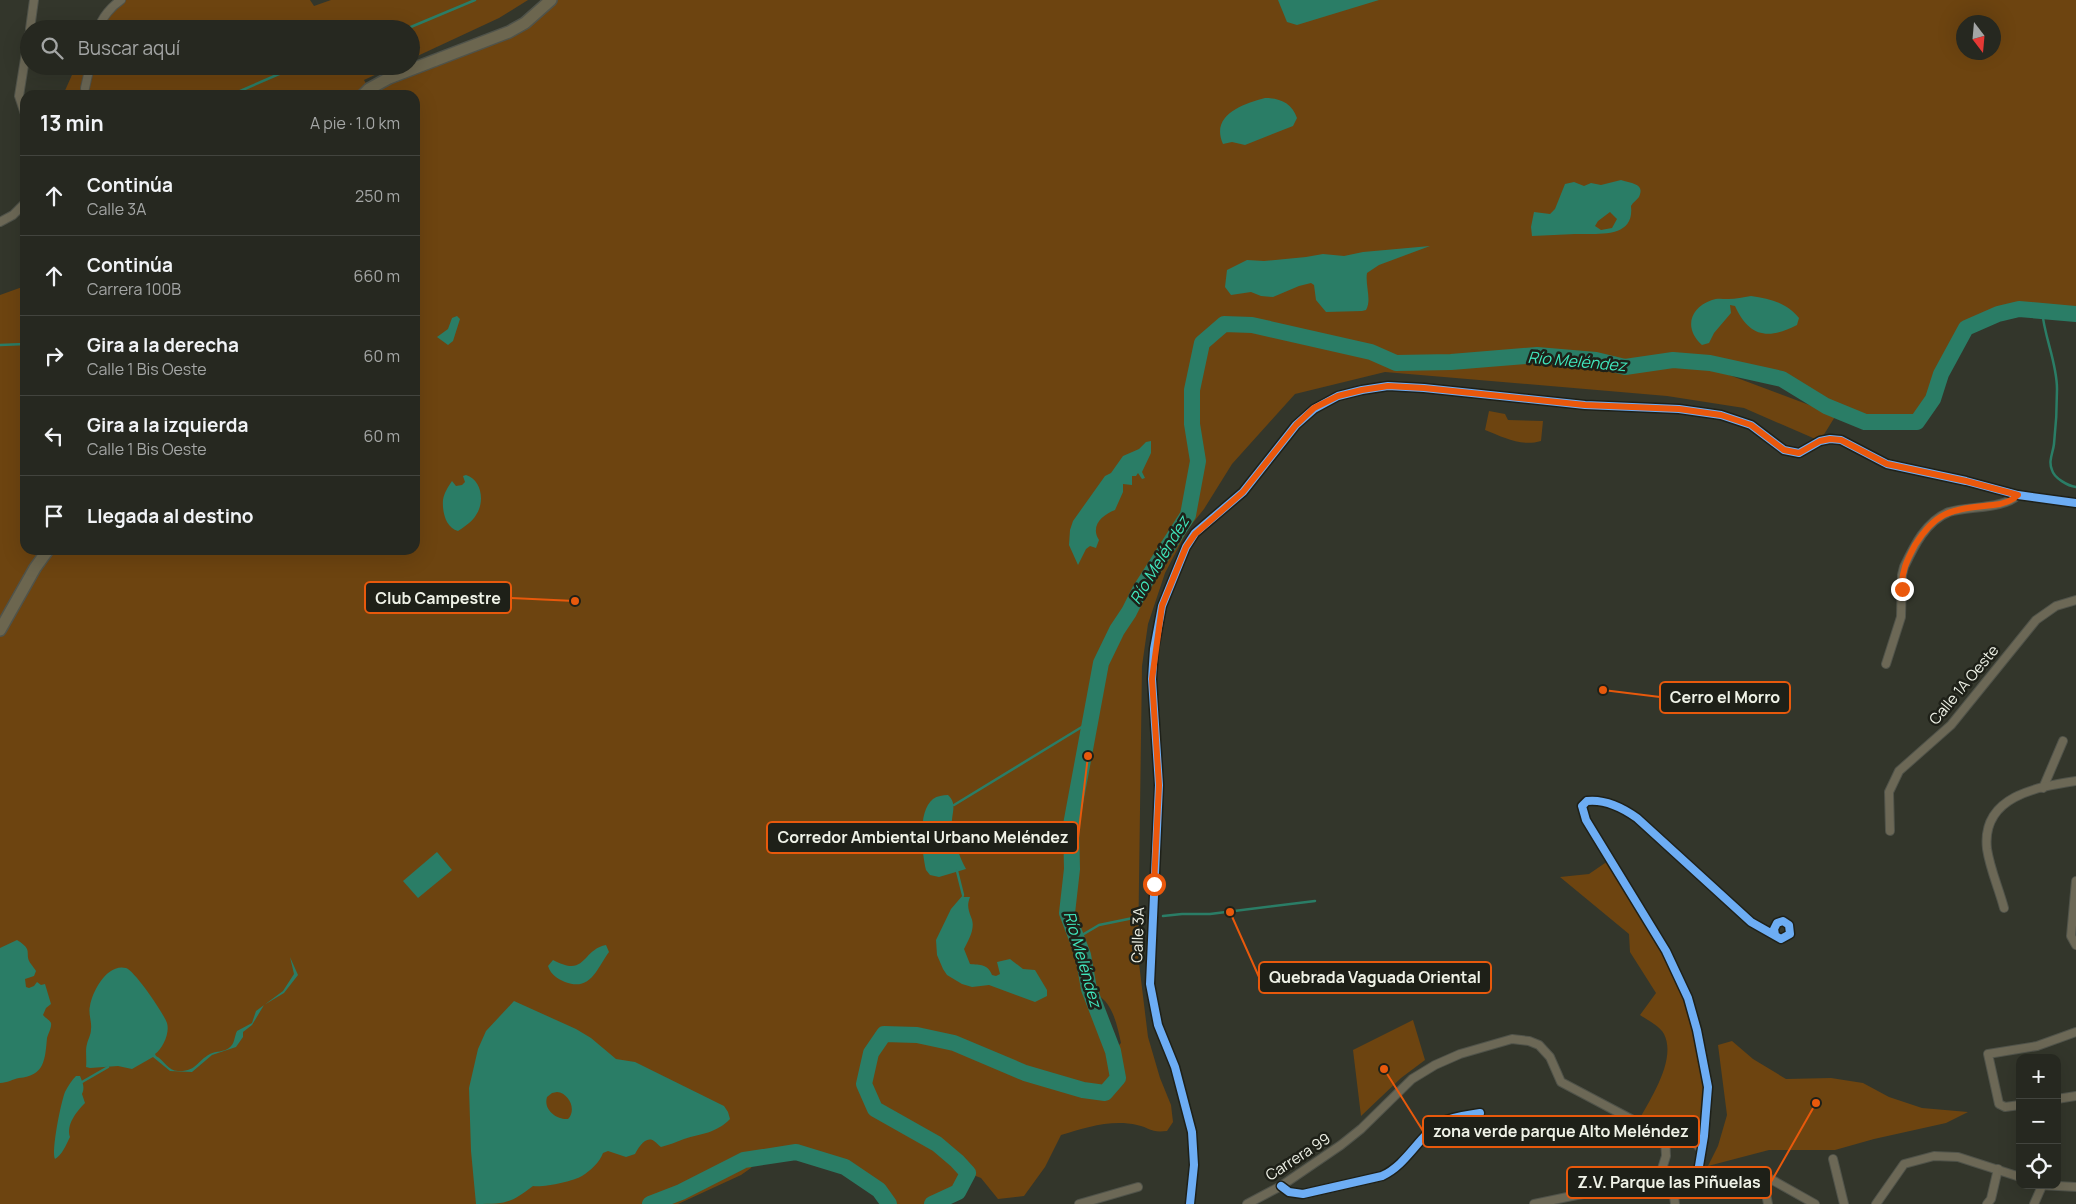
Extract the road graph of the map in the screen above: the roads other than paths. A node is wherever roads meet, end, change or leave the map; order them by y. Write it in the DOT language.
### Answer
graph roads {
  1 [pos="34,0"];
  2 [pos="121,0"];
  3 [pos="552,0"];
  4 [pos="31,20"];
  5 [pos="102,20"];
  6 [pos="420,66"];
  7 [pos="22,75"];
  8 [pos="88,75"];
  9 [pos="397,75"];
  10 [pos="85,88"];
  11 [pos="368,90"];
  12 [pos="20,99"];
  13 [pos="20,208"];
  14 [pos="0,222"];
  15 [pos="2018,495"];
  16 [pos="2076,503"];
  17 [pos="44,555"];
  18 [pos="2076,600"];
  19 [pos="0,630"];
  20 [pos="1886,664"];
  21 [pos="2063,742"];
  22 [pos="2076,781"];
  23 [pos="2043,788"];
  24 [pos="1890,831"];
  25 [pos="2076,881"];
  26 [pos="2004,908"];
  27 [pos="1775,935"];
  28 [pos="2074,943"];
  29 [pos="2076,1032"];
  30 [pos="2076,1096"];
  31 [pos="2061,1098"];
  32 [pos="2016,1106"];
  33 [pos="1480,1113"];
  34 [pos="1705,1130"];
  35 [pos="1690,1136"];
  36 [pos="1665,1137"];
  37 [pos="1701,1149"];
  38 [pos="1834,1159"];
  39 [pos="1998,1169"];
  40 [pos="1698,1172"];
  41 [pos="1762,1173"];
  42 [pos="2016,1176"];
  43 [pos="1672,1179"];
  44 [pos="1658,1182"];
  45 [pos="1280,1186"];
  46 [pos="1138,1187"];
  47 [pos="2061,1187"];
  48 [pos="2076,1187"];
  49 [pos="2040,1189"];
  50 [pos="1577,1195"];
  51 [pos="1079,1204"];
  52 [pos="1190,1204"];
  53 [pos="1247,1204"];
  54 [pos="1534,1204"];
  55 [pos="1579,1204"];
  56 [pos="1675,1204"];
  57 [pos="1768,1204"];
  58 [pos="1815,1204"];
  59 [pos="1844,1204"];
  60 [pos="1876,1204"];
  61 [pos="1987,1204"];
  62 [pos="2034,1204"];
  1 -- 4 [label="street"];
  2 -- 5 [label="street"];
  3 -- 6 [label="street"];
  7 -- 12 [label="street"];
  8 -- 10 [label="street"];
  9 -- 11 [label="street"];
  13 -- 14 [label="street"];
  15 -- 16 [label="street, Calle 3A"];
  15 -- 20 [label="street"];
  15 -- 52 [label="street, Calle 3A"];
  17 -- 19 [label="street"];
  18 -- 24 [label="street, Calle 1A Oeste"];
  21 -- 23 [label="street"];
  22 -- 23 [label="street"];
  23 -- 26 [label="street"];
  25 -- 28 [label="street"];
  27 -- 34 [label="street"];
  29 -- 32 [label="street"];
  30 -- 31 [label="street"];
  33 -- 45 [label="street"];
  34 -- 35 [label="street"];
  34 -- 37 [label="street"];
  35 -- 36 [label="street"];
  35 -- 37 [label="street"];
  36 -- 44 [label="street"];
  36 -- 45 [label="street, Carrera 99"];
  37 -- 40 [label="street"];
  38 -- 59 [label="street"];
  39 -- 42 [label="street"];
  39 -- 60 [label="street"];
  39 -- 61 [label="street"];
  40 -- 41 [label="street"];
  40 -- 43 [label="street"];
  41 -- 57 [label="street"];
  41 -- 58 [label="street"];
  43 -- 44 [label="street"];
  43 -- 56 [label="street"];
  44 -- 50 [label="street"];
  45 -- 53 [label="street, Carrera 99"];
  46 -- 51 [label="street"];
  47 -- 48 [label="street"];
  49 -- 62 [label="street"];
  50 -- 54 [label="street"];
  50 -- 55 [label="street"];
}
